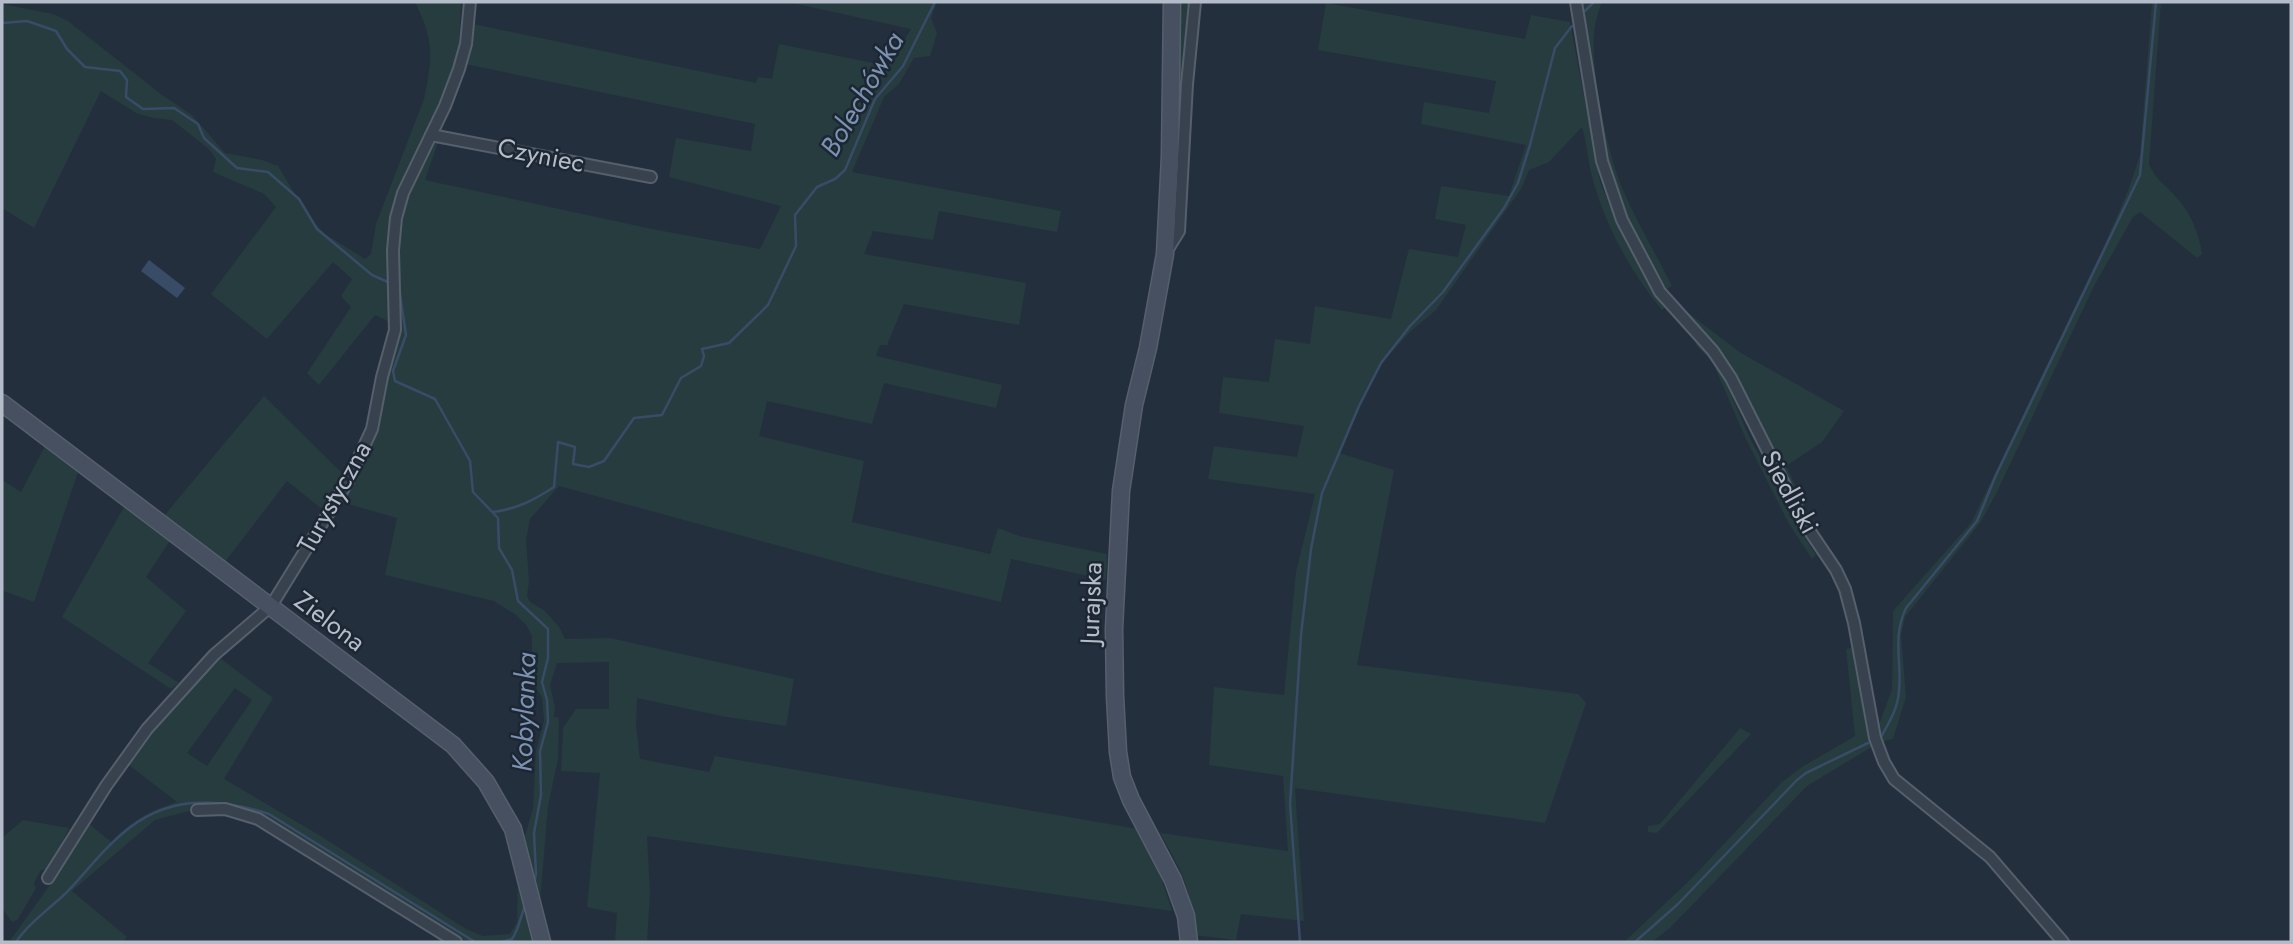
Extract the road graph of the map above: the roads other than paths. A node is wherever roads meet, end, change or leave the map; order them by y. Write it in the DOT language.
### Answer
graph roads {
  1 [pos="470,2"];
  2 [pos="1172,2"];
  3 [pos="1195,2"];
  4 [pos="1576,2"];
  5 [pos="430,135"];
  6 [pos="651,177"];
  7 [pos="1165,254"];
  8 [pos="2,403"];
  9 [pos="271,606"];
  10 [pos="197,810"];
  11 [pos="48,878"];
  12 [pos="456,942"];
  13 [pos="542,942"];
  14 [pos="1189,942"];
  15 [pos="2063,942"];
  1 -- 5 [label="street, Turystyczna"];
  2 -- 7 [label="street, Jurajska"];
  3 -- 7 [label="street, Jurajska"];
  4 -- 15 [label="street, Siedliski"];
  5 -- 6 [label="street, Czyniec"];
  5 -- 9 [label="street, Turystyczna"];
  7 -- 14 [label="street, Jurajska"];
  8 -- 9 [label="street, Zielona"];
  9 -- 11 [label="street, Turystyczna"];
  9 -- 13 [label="street, Zielona"];
  10 -- 12 [label="street"];
}
